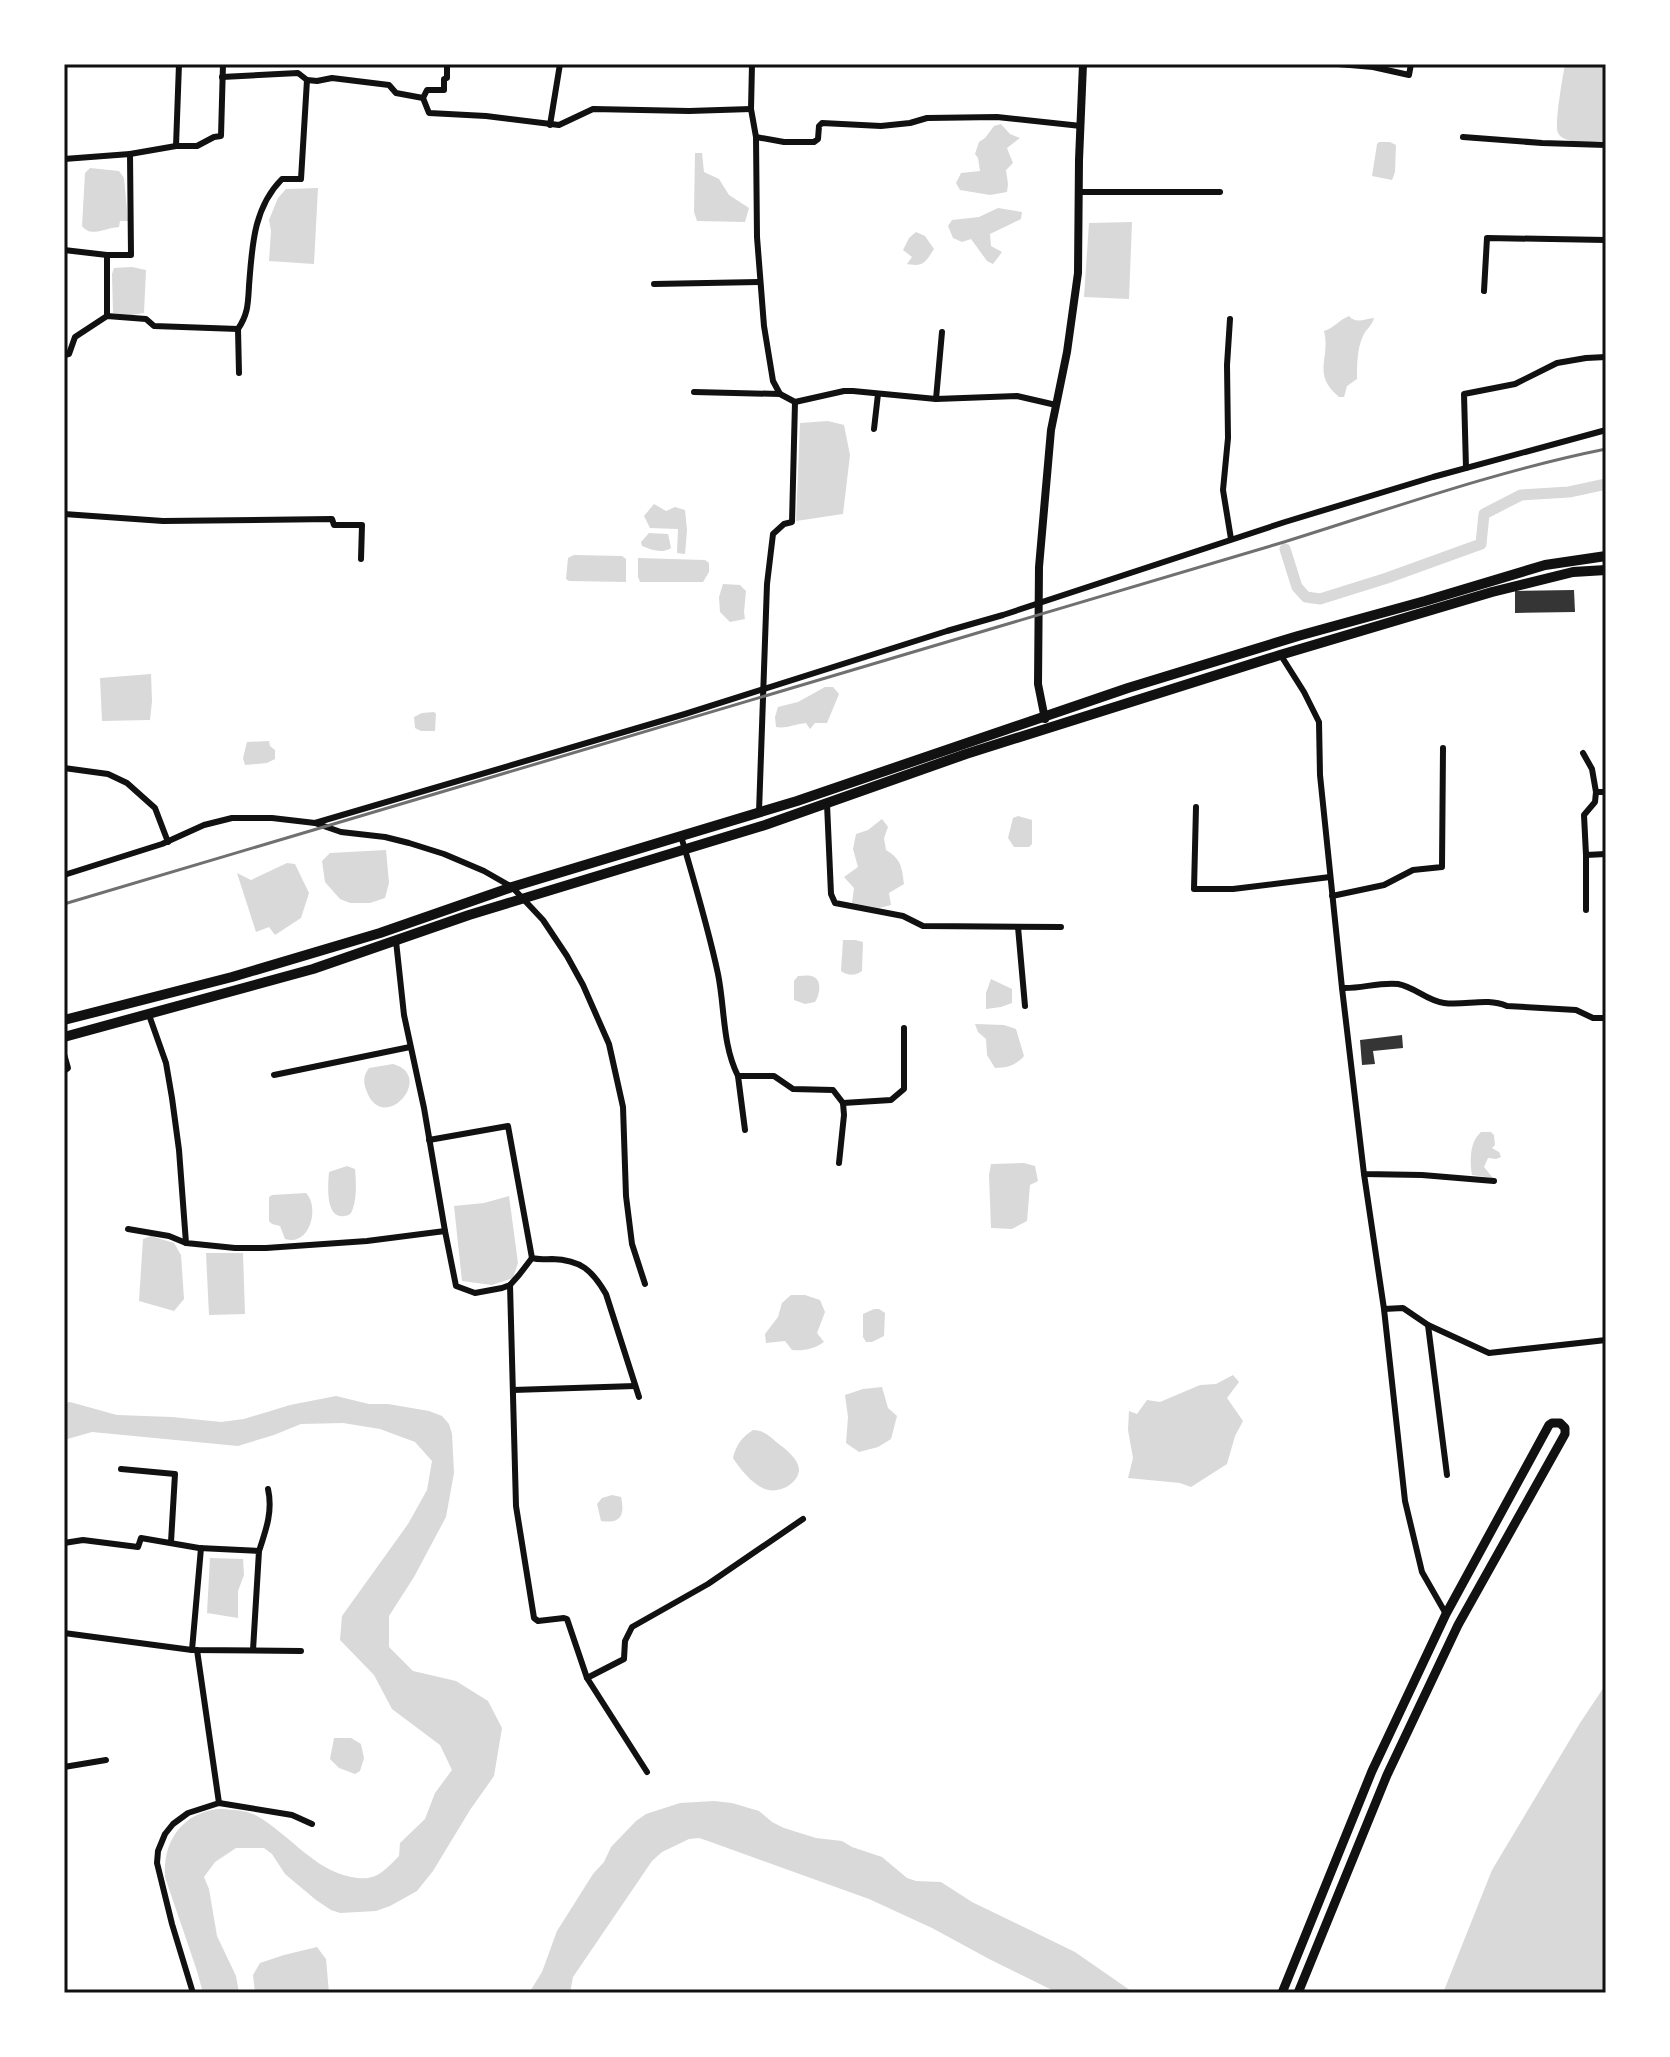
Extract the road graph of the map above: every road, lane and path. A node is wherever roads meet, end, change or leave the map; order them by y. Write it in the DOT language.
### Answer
graph roads {
  1 [pos="179,64"];
  2 [pos="223,64"];
  3 [pos="447,64"];
  4 [pos="560,64"];
  5 [pos="752,64"];
  6 [pos="1083,64"];
  7 [pos="1338,64"];
  8 [pos="1411,64"];
  9 [pos="222,77"];
  10 [pos="307,80"];
  11 [pos="423,98"];
  12 [pos="751,109"];
  13 [pos="550,125"];
  14 [pos="1081,126"];
  15 [pos="756,137"];
  16 [pos="1463,137"];
  17 [pos="1606,145"];
  18 [pos="176,146"];
  19 [pos="130,154"];
  20 [pos="64,159"];
  21 [pos="1079,192"];
  22 [pos="1220,192"];
  23 [pos="1606,240"];
  24 [pos="64,250"];
  25 [pos="107,255"];
  26 [pos="759,282"];
  27 [pos="654,284"];
  28 [pos="1484,291"];
  29 [pos="107,316"];
  30 [pos="1230,319"];
  31 [pos="238,329"];
  32 [pos="942,332"];
  33 [pos="64,355"];
  34 [pos="1606,357"];
  35 [pos="239,373"];
  36 [pos="694,392"];
  37 [pos="780,394"];
  38 [pos="878,394"];
  39 [pos="936,399"];
  40 [pos="795,402"];
  41 [pos="1056,405"];
  42 [pos="874,429"];
  43 [pos="1606,430"];
  44 [pos="1466,468"];
  45 [pos="64,514"];
  46 [pos="1231,539"];
  47 [pos="1606,556"];
  48 [pos="361,559"];
  49 [pos="1606,570"];
  50 [pos="1038,603"];
  51 [pos="1278,649"];
  52 [pos="764,690"];
  53 [pos="1046,723"];
  54 [pos="1443,748"];
  55 [pos="1583,753"];
  56 [pos="64,768"];
  57 [pos="1596,792"];
  58 [pos="1606,792"];
  59 [pos="827,804"];
  60 [pos="1196,807"];
  61 [pos="759,813"];
  62 [pos="315,823"];
  63 [pos="681,836"];
  64 [pos="168,842"];
  65 [pos="685,850"];
  66 [pos="1606,854"];
  67 [pos="1586,855"];
  68 [pos="64,875"];
  69 [pos="1330,877"];
  70 [pos="512,887"];
  71 [pos="1332,896"];
  72 [pos="524,899"];
  73 [pos="1586,910"];
  74 [pos="1018,927"];
  75 [pos="1061,927"];
  76 [pos="396,941"];
  77 [pos="1342,988"];
  78 [pos="1025,1006"];
  79 [pos="149,1015"];
  80 [pos="1606,1018"];
  81 [pos="64,1020"];
  82 [pos="904,1028"];
  83 [pos="64,1037"];
  84 [pos="410,1047"];
  85 [pos="64,1054"];
  86 [pos="64,1071"];
  87 [pos="274,1075"];
  88 [pos="738,1076"];
  89 [pos="843,1103"];
  90 [pos="745,1130"];
  91 [pos="429,1140"];
  92 [pos="839,1163"];
  93 [pos="1364,1174"];
  94 [pos="1494,1181"];
  95 [pos="128,1229"];
  96 [pos="445,1231"];
  97 [pos="186,1243"];
  98 [pos="532,1258"];
  99 [pos="645,1284"];
  100 [pos="510,1285"];
  101 [pos="1384,1309"];
  102 [pos="1428,1325"];
  103 [pos="1606,1340"];
  104 [pos="635,1386"];
  105 [pos="513,1390"];
  106 [pos="639,1397"];
  107 [pos="121,1469"];
  108 [pos="1447,1475"];
  109 [pos="268,1489"];
  110 [pos="803,1519"];
  111 [pos="171,1542"];
  112 [pos="64,1543"];
  113 [pos="201,1548"];
  114 [pos="259,1551"];
  115 [pos="1446,1614"];
  116 [pos="64,1633"];
  117 [pos="195,1650"];
  118 [pos="253,1650"];
  119 [pos="301,1651"];
  120 [pos="587,1678"];
  121 [pos="106,1760"];
  122 [pos="64,1767"];
  123 [pos="647,1772"];
  124 [pos="219,1803"];
  125 [pos="312,1824"];
  126 [pos="193,1993"];
  127 [pos="1282,1993"];
  128 [pos="1298,1993"];
  1 -- 18 [label="street"];
  2 -- 9 [label="street"];
  3 -- 11 [label="street"];
  4 -- 13 [label="street"];
  5 -- 12 [label="street"];
  6 -- 14 [label="street"];
  7 -- 8 [label="street"];
  9 -- 10 [label="street"];
  9 -- 18 [label="street"];
  10 -- 11 [label="street"];
  10 -- 31 [label="street"];
  11 -- 13 [label="street"];
  12 -- 13 [label="street"];
  12 -- 15 [label="street"];
  14 -- 15 [label="street"];
  14 -- 21 [label="street"];
  15 -- 26 [label="street"];
  16 -- 17 [label="street"];
  18 -- 19 [label="street"];
  19 -- 20 [label="street"];
  19 -- 25 [label="street"];
  21 -- 22 [label="street"];
  21 -- 41 [label="street"];
  23 -- 28 [label="street"];
  24 -- 25 [label="street"];
  25 -- 29 [label="street"];
  26 -- 27 [label="street"];
  26 -- 37 [label="street"];
  29 -- 31 [label="street"];
  29 -- 33 [label="street"];
  30 -- 46 [label="street"];
  31 -- 35 [label="street"];
  32 -- 39 [label="street"];
  34 -- 44 [label="street"];
  36 -- 37 [label="street"];
  37 -- 40 [label="street"];
  38 -- 39 [label="street"];
  38 -- 40 [label="street"];
  38 -- 42 [label="street"];
  39 -- 41 [label="street"];
  40 -- 52 [label="street"];
  41 -- 50 [label="street"];
  43 -- 44 [label="street"];
  44 -- 46 [label="street"];
  45 -- 48 [label="street"];
  46 -- 50 [label="street"];
  47 -- 51 [label="highway"];
  49 -- 51 [label="highway"];
  50 -- 52 [label="street"];
  50 -- 53 [label="street"];
  51 -- 53 [label="highway"];
  51 -- 69 [label="street"];
  52 -- 61 [label="street"];
  52 -- 62 [label="street"];
  53 -- 59 [label="highway"];
  53 -- 61 [label="highway"];
  54 -- 71 [label="street"];
  55 -- 57 [label="street"];
  56 -- 64 [label="street"];
  57 -- 58 [label="street"];
  57 -- 67 [label="street"];
  59 -- 65 [label="highway"];
  59 -- 74 [label="street"];
  60 -- 69 [label="street"];
  61 -- 63 [label="highway"];
  62 -- 64 [label="street"];
  62 -- 70 [label="street"];
  63 -- 65 [label="street"];
  63 -- 70 [label="highway"];
  64 -- 68 [label="street"];
  65 -- 72 [label="highway"];
  65 -- 88 [label="street"];
  66 -- 67 [label="street"];
  67 -- 73 [label="street"];
  69 -- 71 [label="street"];
  70 -- 72 [label="street"];
  70 -- 81 [label="highway"];
  71 -- 77 [label="street"];
  72 -- 76 [label="highway"];
  72 -- 99 [label="street"];
  74 -- 75 [label="street"];
  74 -- 78 [label="street"];
  76 -- 79 [label="highway"];
  76 -- 84 [label="street"];
  77 -- 80 [label="street"];
  77 -- 93 [label="street"];
  79 -- 83 [label="highway"];
  79 -- 97 [label="street"];
  82 -- 89 [label="street"];
  84 -- 87 [label="street"];
  84 -- 91 [label="street"];
  85 -- 86 [label="street"];
  88 -- 89 [label="street"];
  88 -- 90 [label="street"];
  89 -- 92 [label="street"];
  91 -- 96 [label="street"];
  91 -- 98 [label="street"];
  93 -- 94 [label="street"];
  93 -- 101 [label="street"];
  95 -- 97 [label="street"];
  96 -- 97 [label="street"];
  96 -- 100 [label="street"];
  98 -- 100 [label="street"];
  98 -- 104 [label="street"];
  100 -- 105 [label="street"];
  101 -- 102 [label="street"];
  101 -- 115 [label="street"];
  102 -- 103 [label="street"];
  102 -- 108 [label="street"];
  104 -- 105 [label="street"];
  104 -- 106 [label="street"];
  105 -- 120 [label="street"];
  107 -- 111 [label="street"];
  109 -- 114 [label="street"];
  110 -- 120 [label="street"];
  111 -- 112 [label="street"];
  111 -- 113 [label="street"];
  113 -- 114 [label="street"];
  113 -- 117 [label="street"];
  114 -- 118 [label="street"];
  115 -- 127 [label="main road"];
  115 -- 128 [label="main road"];
  116 -- 117 [label="street"];
  117 -- 118 [label="street"];
  117 -- 124 [label="street"];
  118 -- 119 [label="street"];
  120 -- 123 [label="street"];
  121 -- 122 [label="street"];
  124 -- 125 [label="street"];
  124 -- 126 [label="street"];
}
